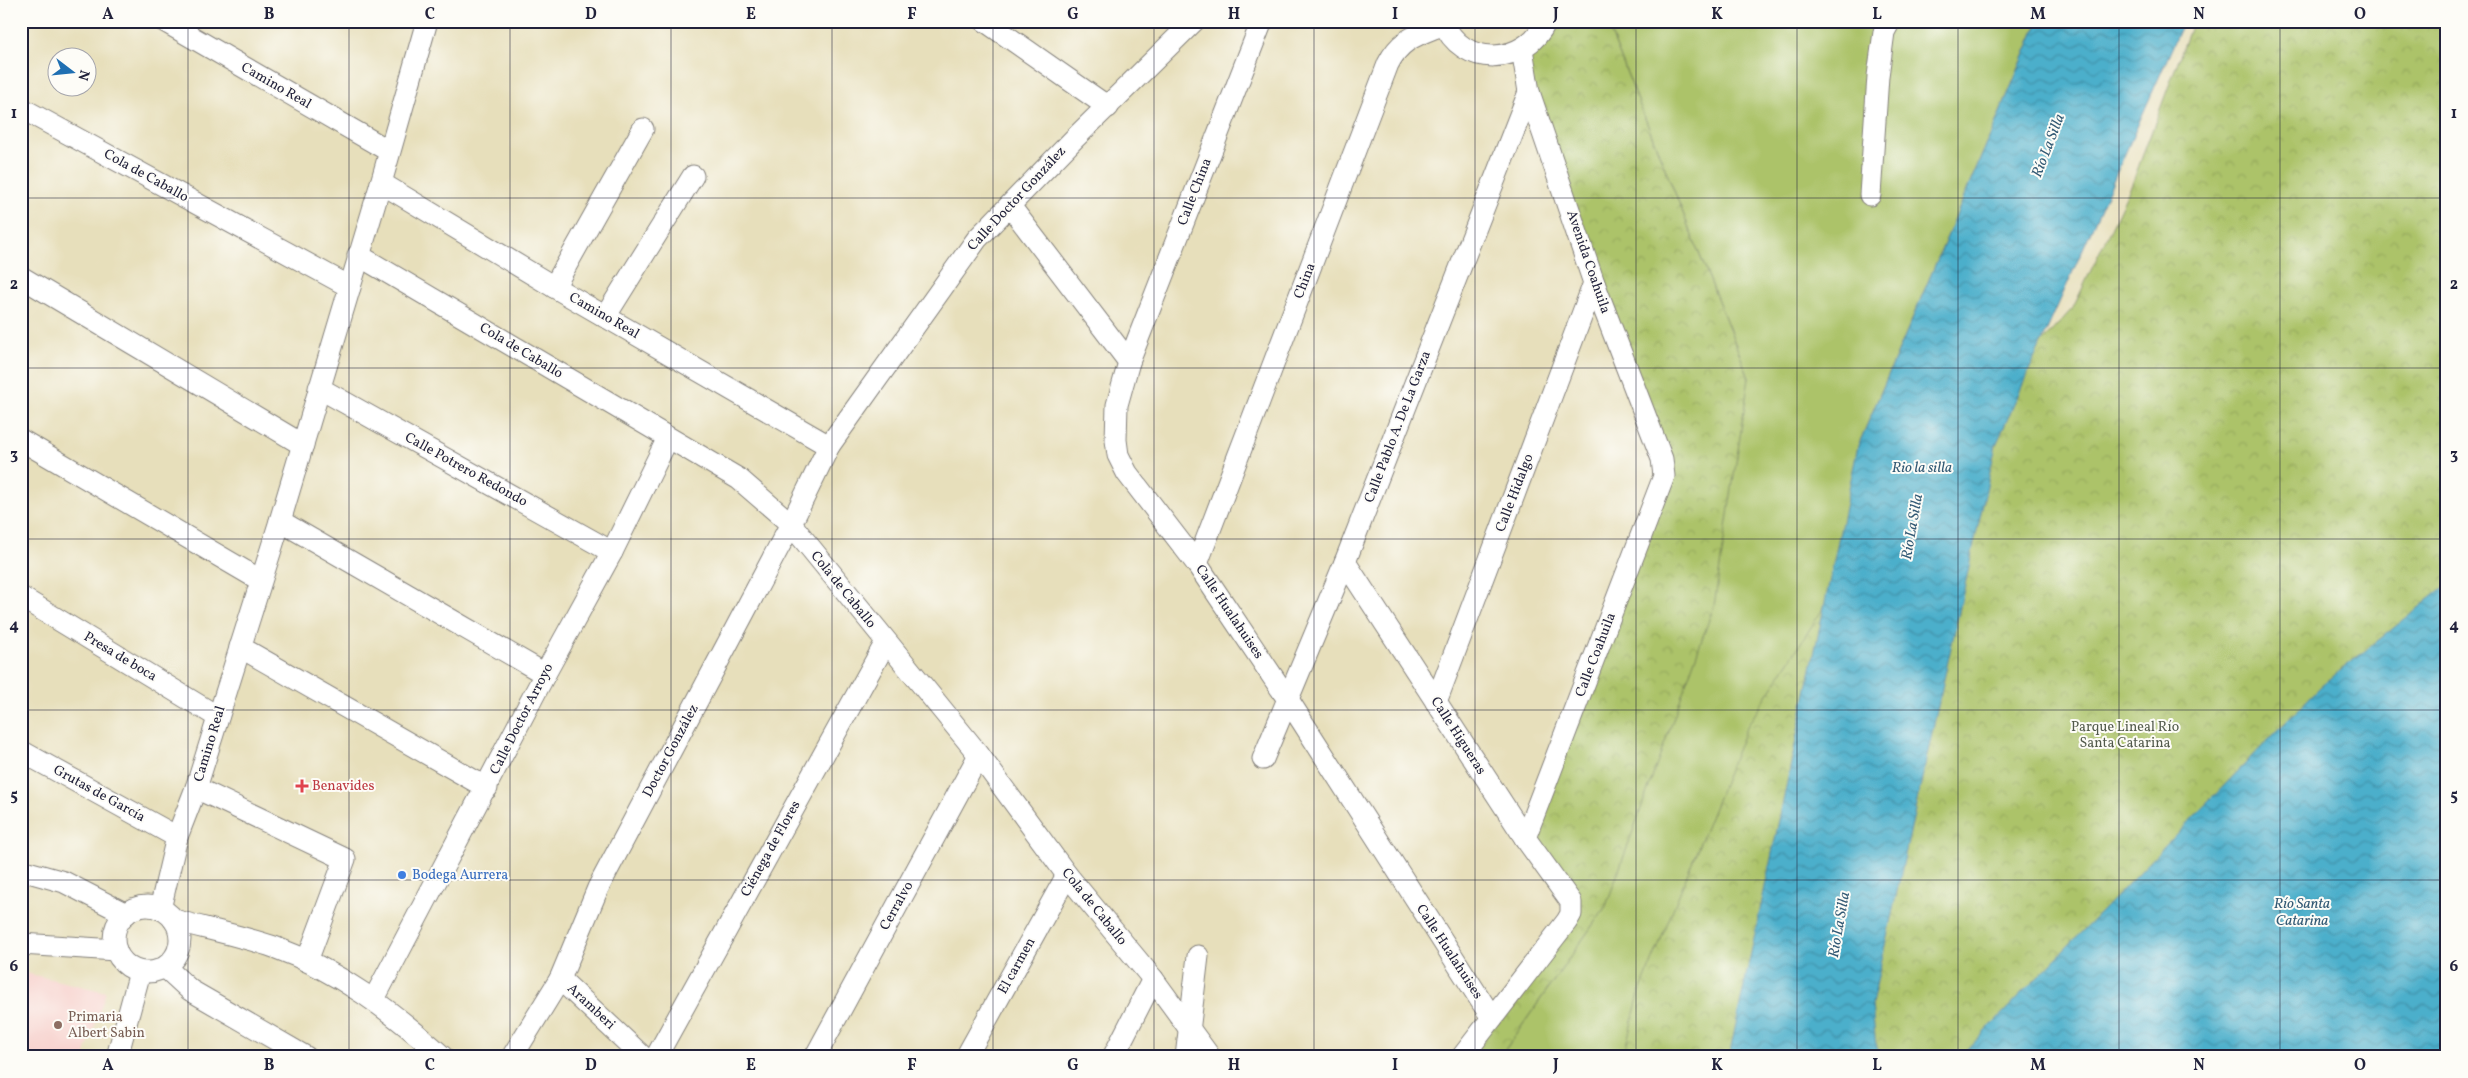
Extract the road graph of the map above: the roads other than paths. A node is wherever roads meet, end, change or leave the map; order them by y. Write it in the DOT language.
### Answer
graph roads {
  1 [pos="164,21"];
  2 [pos="427,21"];
  3 [pos="985,21"];
  4 [pos="1194,21"];
  5 [pos="1262,21"];
  6 [pos="1546,21"];
  7 [pos="1890,21"];
  8 [pos="1443,23"];
  9 [pos="1171,30"];
  10 [pos="1010,31"];
  11 [pos="1522,50"];
  12 [pos="1529,92"];
  13 [pos="1108,107"];
  14 [pos="21,108"];
  15 [pos="643,129"];
  16 [pos="389,151"];
  17 [pos="693,176"];
  18 [pos="381,183"];
  19 [pos="1870,195"];
  20 [pos="1010,206"];
  21 [pos="358,255"];
  22 [pos="21,276"];
  23 [pos="1594,283"];
  24 [pos="350,287"];
  25 [pos="554,287"];
  26 [pos="605,316"];
  27 [pos="1129,362"];
  28 [pos="319,388"];
  29 [pos="668,438"];
  30 [pos="21,440"];
  31 [pos="303,445"];
  32 [pos="829,446"];
  33 [pos="1664,471"];
  34 [pos="280,521"];
  35 [pos="791,524"];
  36 [pos="612,552"];
  37 [pos="1345,562"];
  38 [pos="1197,564"];
  39 [pos="260,580"];
  40 [pos="21,597"];
  41 [pos="886,642"];
  42 [pos="240,647"];
  43 [pos="545,674"];
  44 [pos="1289,700"];
  45 [pos="1436,702"];
  46 [pos="218,717"];
  47 [pos="21,751"];
  48 [pos="980,755"];
  49 [pos="1263,759"];
  50 [pos="196,788"];
  51 [pos="487,788"];
  52 [pos="177,837"];
  53 [pos="1525,838"];
  54 [pos="21,870"];
  55 [pos="1067,876"];
  56 [pos="126,914"];
  57 [pos="167,915"];
  58 [pos="21,944"];
  59 [pos="116,950"];
  60 [pos="1198,956"];
  61 [pos="307,962"];
  62 [pos="165,967"];
  63 [pos="140,972"];
  64 [pos="560,979"];
  65 [pos="1153,979"];
  66 [pos="374,999"];
  67 [pos="1492,1018"];
  68 [pos="1189,1026"];
  69 [pos="117,1057"];
  70 [pos="306,1057"];
  71 [pos="443,1057"];
  72 [pos="512,1057"];
  73 [pos="643,1057"];
  74 [pos="656,1057"];
  75 [pos="815,1057"];
  76 [pos="966,1057"];
  77 [pos="1113,1057"];
  78 [pos="1186,1057"];
  79 [pos="1210,1057"];
  80 [pos="1462,1057"];
  1 -- 16 [label="street, Camino Real"];
  2 -- 16 [label="street, Camino Real"];
  3 -- 10 [label="street"];
  4 -- 9 [label="street, Calle Doctor González"];
  5 -- 27 [label="street, Calle China"];
  6 -- 11 [label="street"];
  7 -- 19 [label="street"];
  8 -- 11 [label="street"];
  8 -- 38 [label="street, China"];
  9 -- 13 [label="street, Calle Doctor González"];
  10 -- 13 [label="street"];
  11 -- 12 [label="street, Avenida Coahuila"];
  12 -- 23 [label="street, Avenida Coahuila"];
  12 -- 37 [label="street, Calle Pablo A. De La Garza"];
  13 -- 20 [label="street, Calle Doctor González"];
  14 -- 24 [label="street, Cola de Caballo"];
  15 -- 25 [label="street"];
  16 -- 18 [label="street, Camino Real"];
  17 -- 26 [label="street"];
  18 -- 21 [label="street, Camino Real"];
  18 -- 25 [label="street, Camino Real"];
  20 -- 27 [label="street"];
  20 -- 32 [label="street, Calle Doctor González"];
  21 -- 24 [label="street, Camino Real"];
  21 -- 29 [label="street, Cola de Caballo"];
  22 -- 31 [label="street"];
  23 -- 33 [label="street, Avenida Coahuila"];
  23 -- 45 [label="street, Calle Hidalgo"];
  24 -- 28 [label="street, Camino Real"];
  25 -- 26 [label="street, Camino Real"];
  26 -- 32 [label="street, Camino Real"];
  27 -- 38 [label="street, Calle Hualahuises"];
  28 -- 31 [label="street, Camino Real"];
  28 -- 36 [label="street, Calle Potrero Redondo"];
  29 -- 35 [label="street, Cola de Caballo"];
  29 -- 36 [label="street, Calle Doctor Arroyo"];
  30 -- 39 [label="street"];
  31 -- 34 [label="street, Camino Real"];
  32 -- 35 [label="street, Doctor González"];
  33 -- 53 [label="street, Calle Coahuila"];
  34 -- 39 [label="street, Camino Real"];
  34 -- 43 [label="street"];
  35 -- 41 [label="street, Cola de Caballo"];
  35 -- 64 [label="street, Doctor González"];
  36 -- 43 [label="street, Calle Doctor Arroyo"];
  37 -- 44 [label="street, Calle Pablo A. De La Garza"];
  37 -- 45 [label="street, Calle Higueras"];
  38 -- 44 [label="street, Calle Hualahuises"];
  39 -- 42 [label="street, Camino Real"];
  40 -- 46 [label="street, Presa de boca"];
  41 -- 48 [label="street, Cola de Caballo"];
  41 -- 74 [label="street, Ciénega de Flores"];
  42 -- 46 [label="street, Camino Real"];
  42 -- 51 [label="street"];
  43 -- 51 [label="street, Calle Doctor Arroyo"];
  44 -- 49 [label="street, Calle Pablo A. De La Garza"];
  44 -- 67 [label="street, Calle Hualahuises"];
  45 -- 53 [label="street, Calle Higueras"];
  46 -- 50 [label="street, Camino Real"];
  47 -- 52 [label="street, Grutas de García"];
  48 -- 55 [label="street, Cola de Caballo"];
  48 -- 75 [label="street, Cerralvo"];
  50 -- 52 [label="street, Camino Real"];
  50 -- 61 [label="street"];
  51 -- 66 [label="street, Calle Doctor Arroyo"];
  52 -- 57 [label="street, Camino Real"];
  53 -- 67 [label="street, Calle Higueras"];
  54 -- 56 [label="street"];
  55 -- 65 [label="street, Cola de Caballo"];
  55 -- 76 [label="street, El carmen"];
  56 -- 57 [label="street"];
  56 -- 59 [label="street"];
  57 -- 61 [label="street"];
  57 -- 62 [label="street"];
  58 -- 59 [label="street"];
  59 -- 63 [label="street"];
  60 -- 68 [label="street"];
  61 -- 66 [label="street"];
  62 -- 63 [label="street"];
  62 -- 70 [label="street"];
  63 -- 69 [label="street"];
  64 -- 72 [label="street, Doctor González"];
  64 -- 73 [label="street, Aramberi"];
  65 -- 68 [label="street, Cola de Caballo"];
  65 -- 77 [label="street"];
  66 -- 71 [label="street"];
  67 -- 80 [label="street"];
  68 -- 78 [label="street"];
  68 -- 79 [label="street, Cola de Caballo"];
}
